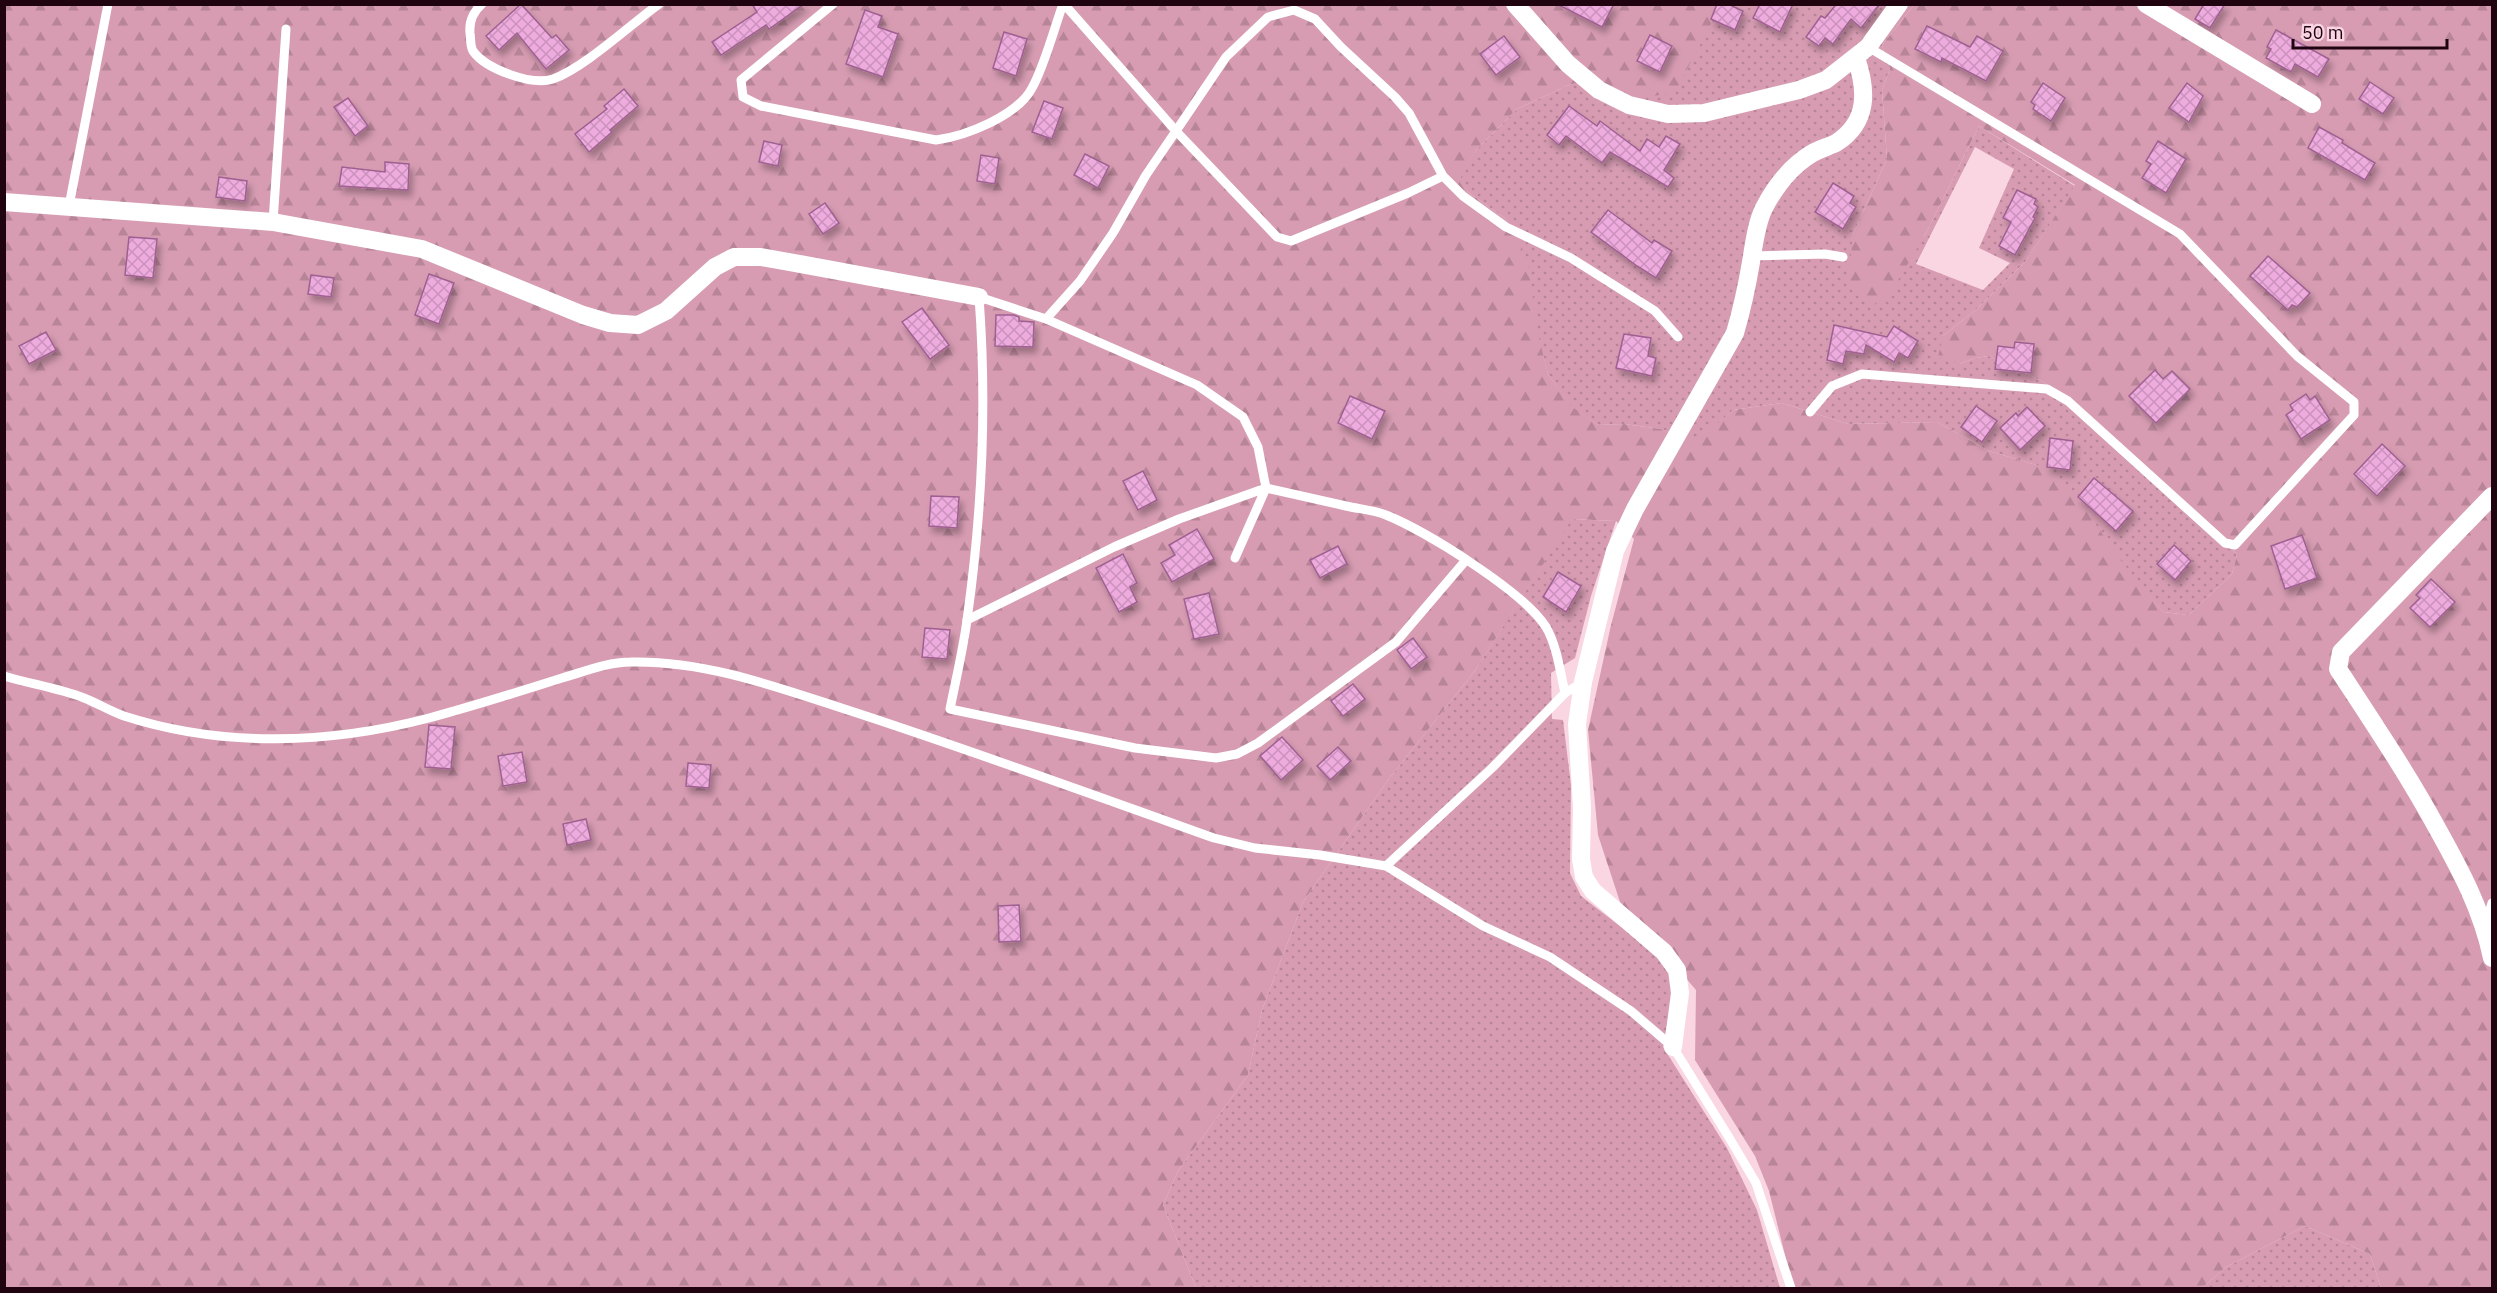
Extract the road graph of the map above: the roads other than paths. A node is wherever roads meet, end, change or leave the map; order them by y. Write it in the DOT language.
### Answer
graph roads {
  1 [pos="108,4"];
  2 [pos="482,4"];
  3 [pos="659,4"];
  4 [pos="833,4"];
  5 [pos="1064,4"];
  6 [pos="1515,4"];
  7 [pos="1899,4"];
  8 [pos="2146,4"];
  9 [pos="286,29"];
  10 [pos="1862,53"];
  11 [pos="2312,104"];
  12 [pos="1176,131"];
  13 [pos="1443,176"];
  14 [pos="4,202"];
  15 [pos="69,206"];
  16 [pos="273,222"];
  17 [pos="1752,256"];
  18 [pos="1843,257"];
  19 [pos="979,297"];
  20 [pos="1046,319"];
  21 [pos="1677,337"];
  22 [pos="1810,412"];
  23 [pos="1266,488"];
  24 [pos="2493,496"];
  25 [pos="1235,558"];
  26 [pos="1466,560"];
  27 [pos="967,620"];
  28 [pos="4,676"];
  29 [pos="1583,682"];
  30 [pos="1565,693"];
  31 [pos="1386,866"];
  32 [pos="2493,903"];
  33 [pos="2485,925"];
  34 [pos="2493,958"];
  35 [pos="1673,1047"];
  36 [pos="1791,1288"];
  1 -- 15 [label="lane"];
  2 -- 3 [label="lane"];
  4 -- 5 [label="lane"];
  5 -- 12 [label="lane"];
  6 -- 10 [label="street"];
  7 -- 10 [label="street"];
  8 -- 11 [label="street"];
  9 -- 16 [label="lane"];
  10 -- 17 [label="street"];
  10 -- 22 [label="lane"];
  12 -- 13 [label="lane"];
  12 -- 13 [label="lane"];
  12 -- 20 [label="lane"];
  13 -- 21 [label="lane"];
  14 -- 15 [label="street"];
  15 -- 16 [label="street"];
  16 -- 19 [label="street"];
  17 -- 18 [label="lane"];
  17 -- 29 [label="street"];
  19 -- 20 [label="lane"];
  19 -- 27 [label="lane"];
  20 -- 23 [label="lane"];
  23 -- 25 [label="lane"];
  23 -- 26 [label="lane"];
  23 -- 27 [label="lane"];
  24 -- 33 [label="street"];
  26 -- 27 [label="lane"];
  26 -- 30 [label="lane"];
  28 -- 31 [label="lane"];
  29 -- 30 [label="lane"];
  29 -- 35 [label="street"];
  30 -- 31 [label="lane"];
  31 -- 35 [label="lane"];
  32 -- 33 [label="lane"];
  33 -- 34 [label="street"];
  35 -- 36 [label="lane"];
}
